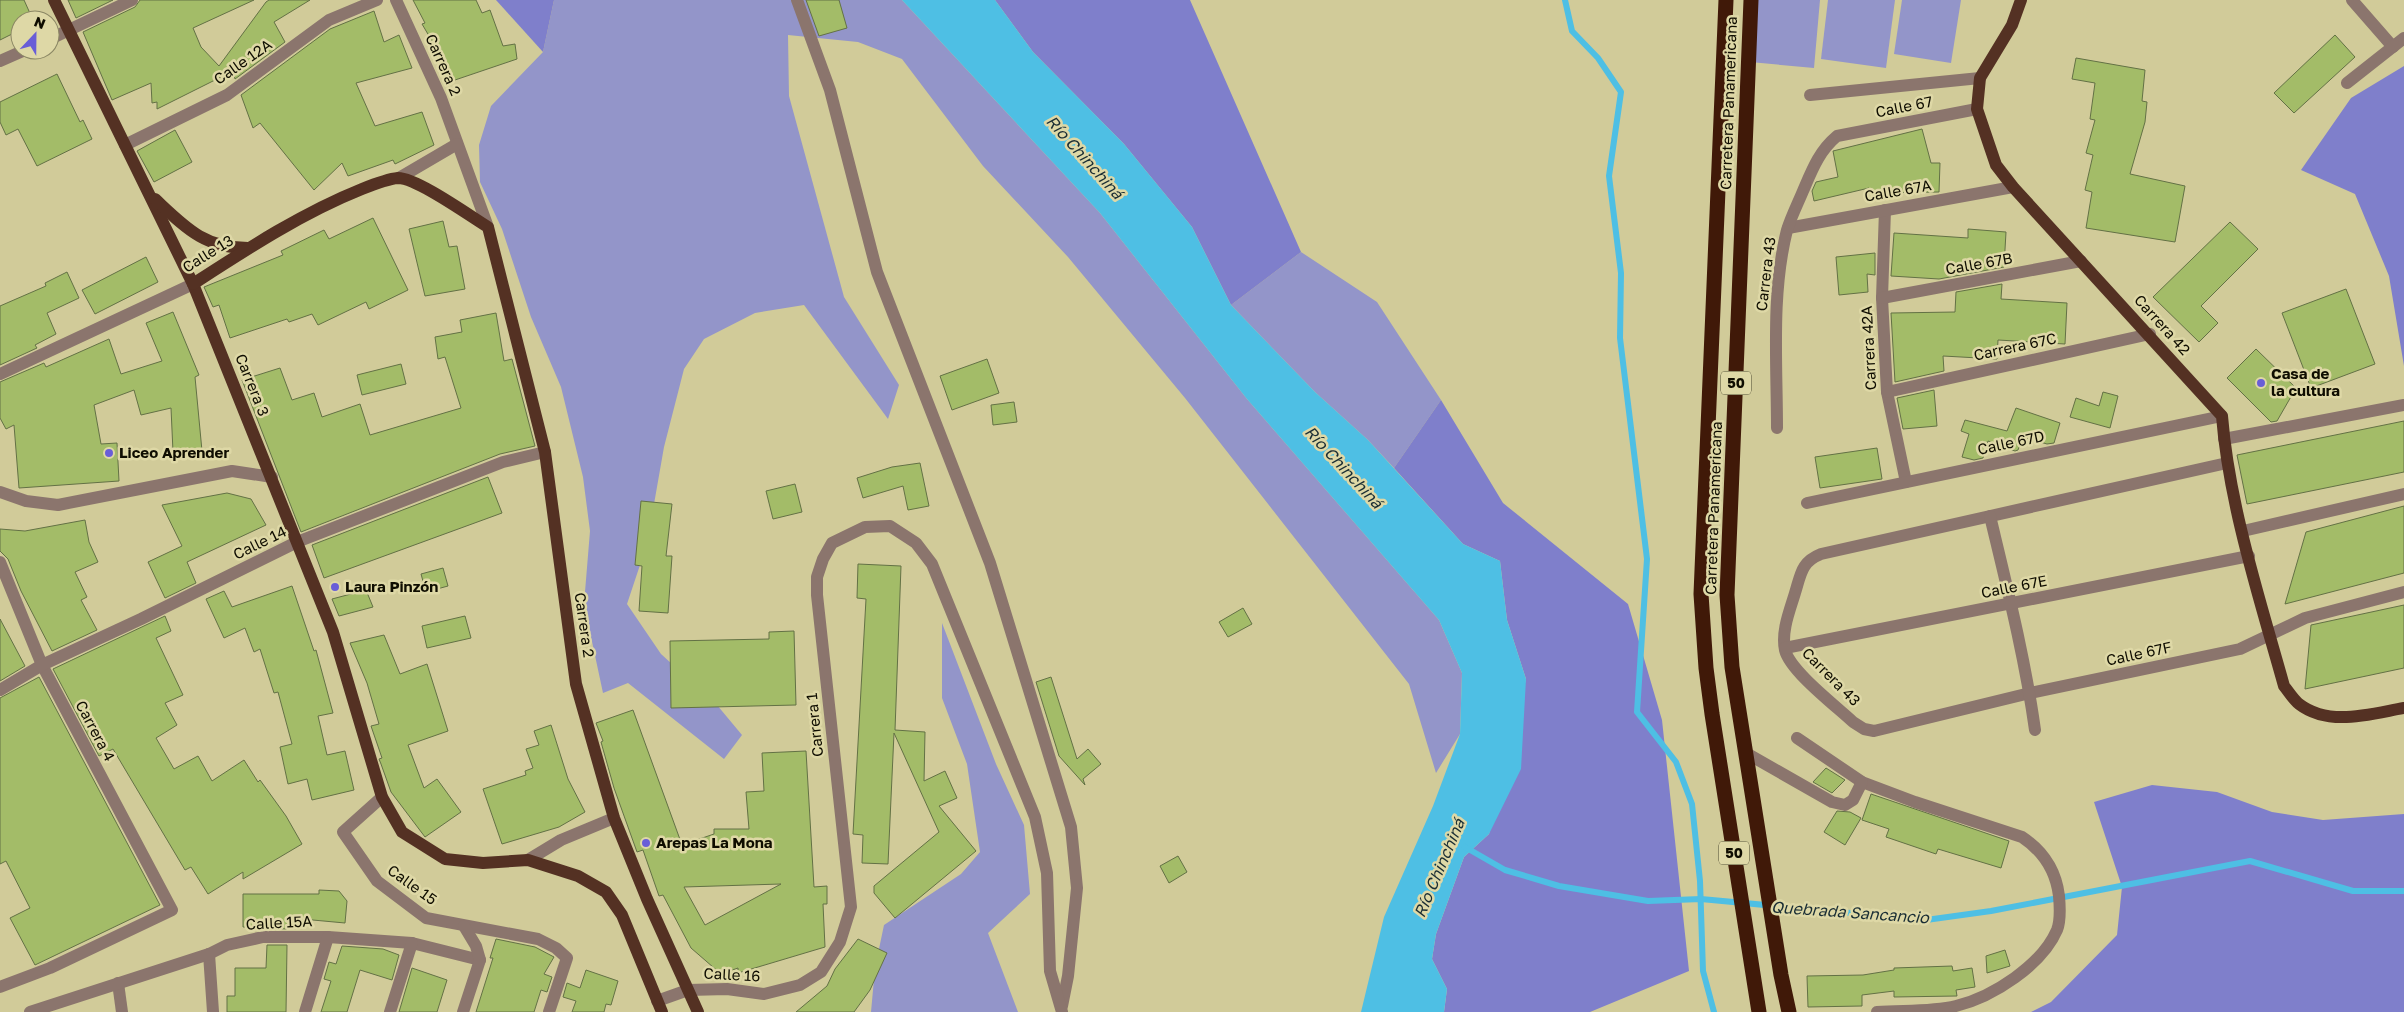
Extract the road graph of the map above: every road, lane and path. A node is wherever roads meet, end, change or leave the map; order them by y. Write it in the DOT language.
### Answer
graph roads {
  1 [pos="54,0"];
  2 [pos="132,0"];
  3 [pos="377,0"];
  4 [pos="396,0"];
  5 [pos="797,0"];
  6 [pos="1726,0"];
  7 [pos="1750,0"];
  8 [pos="2021,0"];
  9 [pos="2352,0"];
  10 [pos="68,30"];
  11 [pos="60,34"];
  12 [pos="2404,38"];
  13 [pos="2393,47"];
  14 [pos="1980,78"];
  15 [pos="2347,83"];
  16 [pos="1810,95"];
  17 [pos="1977,109"];
  18 [pos="1837,136"];
  19 [pos="457,144"];
  20 [pos="125,145"];
  21 [pos="399,178"];
  22 [pos="2013,187"];
  23 [pos="150,193"];
  24 [pos="1885,210"];
  25 [pos="488,227"];
  26 [pos="1788,228"];
  27 [pos="248,248"];
  28 [pos="2081,261"];
  29 [pos="193,284"];
  30 [pos="1882,298"];
  31 [pos="2150,334"];
  32 [pos="0,374"];
  33 [pos="1887,392"];
  34 [pos="2404,405"];
  35 [pos="2222,416"];
  36 [pos="1776,428"];
  37 [pos="2224,439"];
  38 [pos="545,452"];
  39 [pos="2227,463"];
  40 [pos="272,477"];
  41 [pos="1906,482"];
  42 [pos="0,492"];
  43 [pos="2404,494"];
  44 [pos="1807,503"];
  45 [pos="1990,516"];
  46 [pos="2243,531"];
  47 [pos="297,542"];
  48 [pos="2249,556"];
  49 [pos="0,562"];
  50 [pos="2404,592"];
  51 [pos="2011,604"];
  52 [pos="2270,635"];
  53 [pos="1785,648"];
  54 [pos="42,665"];
  55 [pos="0,690"];
  56 [pos="2030,693"];
  57 [pos="2404,708"];
  58 [pos="2035,730"];
  59 [pos="1874,731"];
  60 [pos="1798,738"];
  61 [pos="1747,759"];
  62 [pos="1862,782"];
  63 [pos="382,796"];
  64 [pos="614,818"];
  65 [pos="528,860"];
  66 [pos="851,907"];
  67 [pos="464,926"];
  68 [pos="328,937"];
  69 [pos="412,943"];
  70 [pos="209,954"];
  71 [pos="480,960"];
  72 [pos="118,983"];
  73 [pos="0,987"];
  74 [pos="688,990"];
  75 [pos="659,1007"];
  76 [pos="1062,1010"];
  77 [pos="30,1012"];
  78 [pos="122,1012"];
  79 [pos="213,1012"];
  80 [pos="305,1012"];
  81 [pos="390,1012"];
  82 [pos="463,1012"];
  83 [pos="549,1012"];
  84 [pos="698,1012"];
  85 [pos="1759,1012"];
  86 [pos="1789,1012"];
  87 [pos="1877,1012"];
  1 -- 10 [label="main road, Carrera 3"];
  2 -- 10 [label="street"];
  3 -- 20 [label="street, Calle 12A"];
  4 -- 19 [label="street, Carrera 2"];
  5 -- 76 [label="street"];
  6 -- 85 [label="highway, Carretera Panamericana / 50"];
  7 -- 61 [label="highway, Carretera Panamericana / 50"];
  8 -- 14 [label="main road, Carrera 42"];
  9 -- 13 [label="street"];
  10 -- 11 [label="street"];
  10 -- 20 [label="main road, Carrera 3"];
  12 -- 13 [label="street"];
  13 -- 15 [label="street"];
  14 -- 16 [label="street"];
  14 -- 17 [label="main road, Carrera 42"];
  17 -- 18 [label="street, Calle 67"];
  17 -- 22 [label="main road, Carrera 42"];
  18 -- 26 [label="street, Carrera 43"];
  19 -- 21 [label="street"];
  19 -- 25 [label="street, Carrera 2"];
  20 -- 23 [label="main road, Carrera 3"];
  21 -- 25 [label="main road"];
  21 -- 27 [label="main road, Calle 13"];
  22 -- 24 [label="street, Calle 67A"];
  22 -- 28 [label="main road, Carrera 42"];
  23 -- 27 [label="main road"];
  23 -- 29 [label="main road, Carrera 3"];
  24 -- 26 [label="street, Calle 67A"];
  24 -- 30 [label="street, Carrera 42A"];
  25 -- 38 [label="main road, Carrera 2"];
  26 -- 36 [label="street, Carrera 43"];
  27 -- 29 [label="main road, Calle 13"];
  28 -- 30 [label="street, Calle 67B"];
  28 -- 31 [label="main road, Carrera 42"];
  29 -- 32 [label="street, Calle 13"];
  29 -- 40 [label="main road, Carrera 3"];
  30 -- 33 [label="street, Carrera 42A"];
  31 -- 33 [label="street, Carrera 67C"];
  31 -- 35 [label="main road, Carrera 42"];
  33 -- 41 [label="street, Carrera 42A"];
  34 -- 37 [label="street"];
  35 -- 37 [label="main road"];
  35 -- 41 [label="street, Calle 67D"];
  37 -- 39 [label="main road"];
  38 -- 47 [label="street, Calle 14"];
  38 -- 64 [label="main road, Carrera 2"];
  39 -- 45 [label="street"];
  39 -- 46 [label="main road"];
  40 -- 42 [label="street"];
  40 -- 47 [label="main road, Carrera 3"];
  41 -- 44 [label="street, Calle 67D"];
  43 -- 46 [label="street"];
  45 -- 51 [label="street"];
  45 -- 53 [label="street, Carrera 43"];
  46 -- 48 [label="main road"];
  47 -- 54 [label="street, Calle 14"];
  47 -- 63 [label="main road, Carrera 3"];
  48 -- 51 [label="street, Calle 67E"];
  48 -- 52 [label="main road"];
  49 -- 54 [label="street, Carrera 4"];
  50 -- 52 [label="street, Calle 67F"];
  51 -- 53 [label="street, Calle 67E"];
  51 -- 56 [label="street"];
  52 -- 56 [label="street, Calle 67F"];
  52 -- 57 [label="main road"];
  53 -- 59 [label="street, Carrera 43"];
  54 -- 55 [label="street, Calle 14"];
  54 -- 73 [label="street, Carrera 4"];
  56 -- 58 [label="street"];
  56 -- 59 [label="street, Calle 67F"];
  60 -- 62 [label="street"];
  61 -- 62 [label="street"];
  61 -- 86 [label="highway, Carretera Panamericana / 50"];
  62 -- 87 [label="street"];
  63 -- 65 [label="main road"];
  63 -- 67 [label="street, Calle 15"];
  64 -- 65 [label="street"];
  64 -- 74 [label="main road, Carrera 2"];
  65 -- 75 [label="main road"];
  66 -- 74 [label="street, Calle 16"];
  66 -- 76 [label="street, Carrera 1"];
  67 -- 71 [label="street"];
  67 -- 83 [label="street, Calle 15"];
  68 -- 69 [label="street, Calle 15A"];
  68 -- 70 [label="street, Calle 15A"];
  68 -- 80 [label="street"];
  69 -- 71 [label="street, Calle 15A"];
  69 -- 81 [label="street"];
  70 -- 72 [label="street, Calle 15A"];
  70 -- 79 [label="street"];
  71 -- 82 [label="street"];
  72 -- 77 [label="street, Calle 15A"];
  72 -- 78 [label="street"];
  74 -- 75 [label="street, Calle 16"];
  74 -- 84 [label="main road, Carrera 2"];
}
